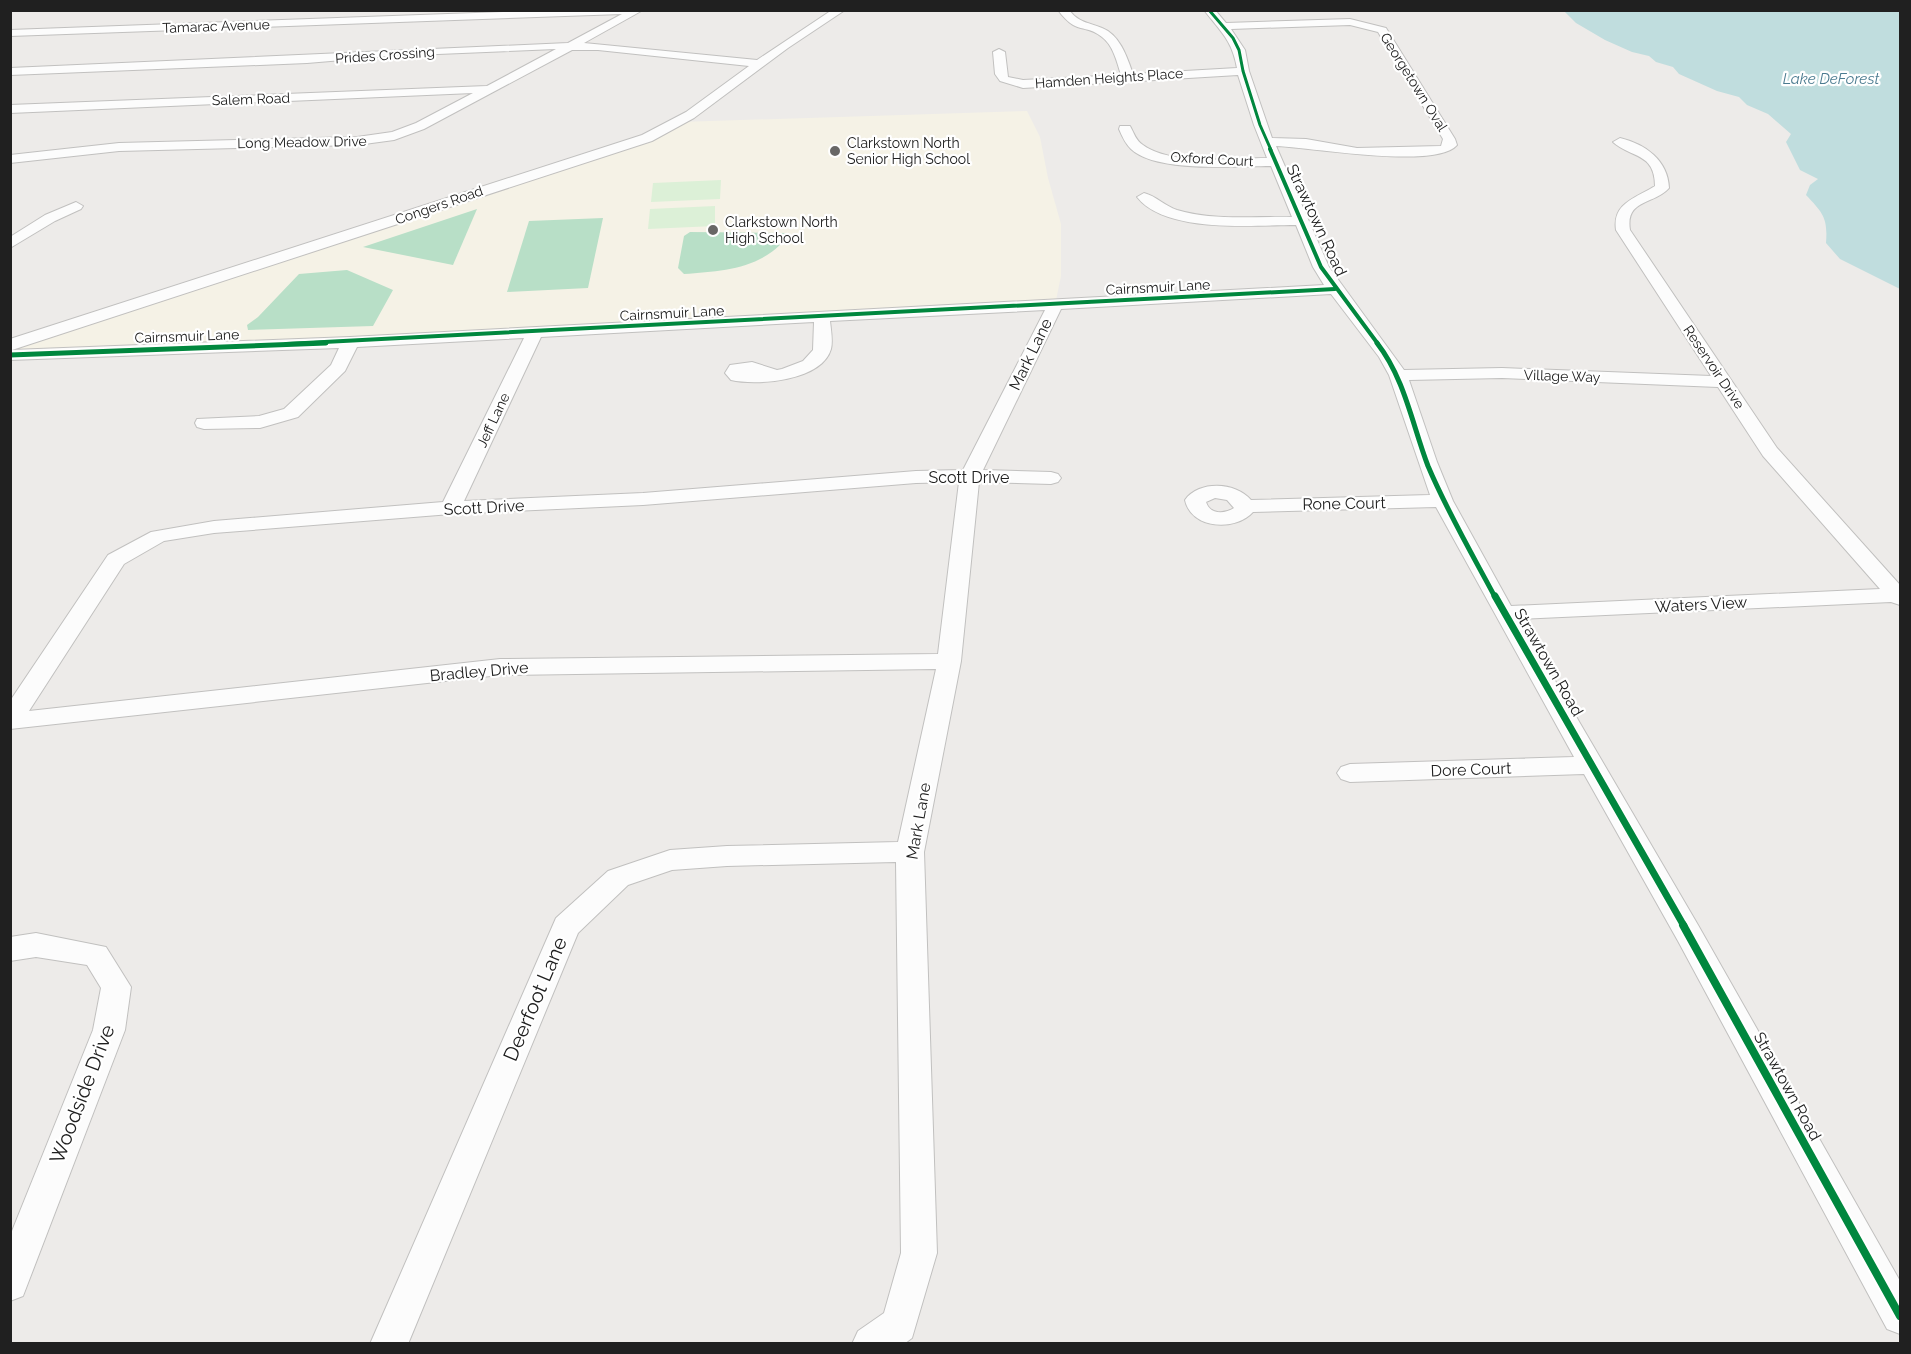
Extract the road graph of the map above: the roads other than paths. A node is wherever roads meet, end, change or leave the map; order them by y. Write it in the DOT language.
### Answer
graph roads {
  1 [pos="840,10"];
  2 [pos="1063,10"];
  3 [pos="637,11"];
  4 [pos="1216,18"];
  5 [pos="10,33"];
  6 [pos="571,46"];
  7 [pos="999,52"];
  8 [pos="257,62"];
  9 [pos="760,64"];
  10 [pos="1243,71"];
  11 [pos="10,72"];
  12 [pos="1128,77"];
  13 [pos="491,89"];
  14 [pos="227,100"];
  15 [pos="10,109"];
  16 [pos="1125,129"];
  17 [pos="1620,142"];
  18 [pos="1271,152"];
  19 [pos="10,159"];
  20 [pos="1143,197"];
  21 [pos="76,206"];
  22 [pos="1300,221"];
  23 [pos="10,244"];
  24 [pos="1335,290"];
  25 [pos="1055,304"];
  26 [pos="822,317"];
  27 [pos="535,332"];
  28 [pos="350,342"];
  29 [pos="10,345"];
  30 [pos="10,355"];
  31 [pos="1398,375"];
  32 [pos="775,376"];
  33 [pos="1725,382"];
  34 [pos="204,423"];
  35 [pos="970,476"];
  36 [pos="1051,478"];
  37 [pos="1443,501"];
  38 [pos="1245,506"];
  39 [pos="451,508"];
  40 [pos="1899,597"];
  41 [pos="1504,613"];
  42 [pos="949,661"];
  43 [pos="10,721"];
  44 [pos="1593,765"];
  45 [pos="1350,773"];
  46 [pos="910,852"];
  47 [pos="10,949"];
  48 [pos="10,1282"];
  49 [pos="1900,1316"];
  50 [pos="389,1344"];
  51 [pos="871,1344"];
  1 -- 9 [label="street, Congers Road"];
  2 -- 12 [label="street"];
  3 -- 5 [label="street, Tamarac Avenue"];
  3 -- 6 [label="street, Long Meadow Drive"];
  4 -- 10 [label="street, Strawtown Road"];
  4 -- 18 [label="street, Georgetown Oval"];
  6 -- 8 [label="street, Prides Crossing"];
  6 -- 9 [label="street, Prides Crossing"];
  6 -- 13 [label="street, Long Meadow Drive"];
  7 -- 12 [label="street, Hamden Heights Place"];
  8 -- 11 [label="street, Prides Crossing"];
  8 -- 14 [label="street"];
  9 -- 29 [label="street, Congers Road"];
  10 -- 12 [label="street, Hamden Heights Place"];
  10 -- 18 [label="street, Strawtown Road"];
  13 -- 14 [label="street, Salem Road"];
  13 -- 19 [label="street, Long Meadow Drive"];
  14 -- 15 [label="street, Salem Road"];
  16 -- 18 [label="street, Oxford Court"];
  17 -- 33 [label="street, Reservoir Drive"];
  18 -- 22 [label="street, Strawtown Road"];
  20 -- 22 [label="street"];
  21 -- 23 [label="street"];
  22 -- 24 [label="street, Strawtown Road"];
  24 -- 25 [label="street, Cairnsmuir Lane"];
  24 -- 31 [label="street, Strawtown Road"];
  25 -- 26 [label="street, Cairnsmuir Lane"];
  25 -- 35 [label="street, Mark Lane"];
  26 -- 27 [label="street, Cairnsmuir Lane"];
  26 -- 32 [label="street"];
  27 -- 28 [label="street, Cairnsmuir Lane"];
  27 -- 39 [label="street, Jeff Lane"];
  28 -- 30 [label="street, Cairnsmuir Lane"];
  28 -- 34 [label="street"];
  31 -- 33 [label="street, Village Way"];
  31 -- 37 [label="street, Strawtown Road"];
  33 -- 40 [label="street, Reservoir Drive"];
  35 -- 36 [label="street, Scott Drive"];
  35 -- 39 [label="street, Scott Drive"];
  35 -- 42 [label="street, Mark Lane"];
  37 -- 38 [label="street, Rone Court"];
  37 -- 41 [label="street, Strawtown Road"];
  39 -- 43 [label="street, Scott Drive"];
  40 -- 41 [label="street, Waters View"];
  41 -- 44 [label="street, Strawtown Road"];
  42 -- 43 [label="street, Bradley Drive"];
  42 -- 46 [label="street, Mark Lane"];
  44 -- 45 [label="street, Dore Court"];
  44 -- 49 [label="street, Strawtown Road"];
  46 -- 50 [label="street, Deerfoot Lane"];
  46 -- 51 [label="street, Mark Lane"];
  47 -- 48 [label="street, Woodside Drive"];
}
